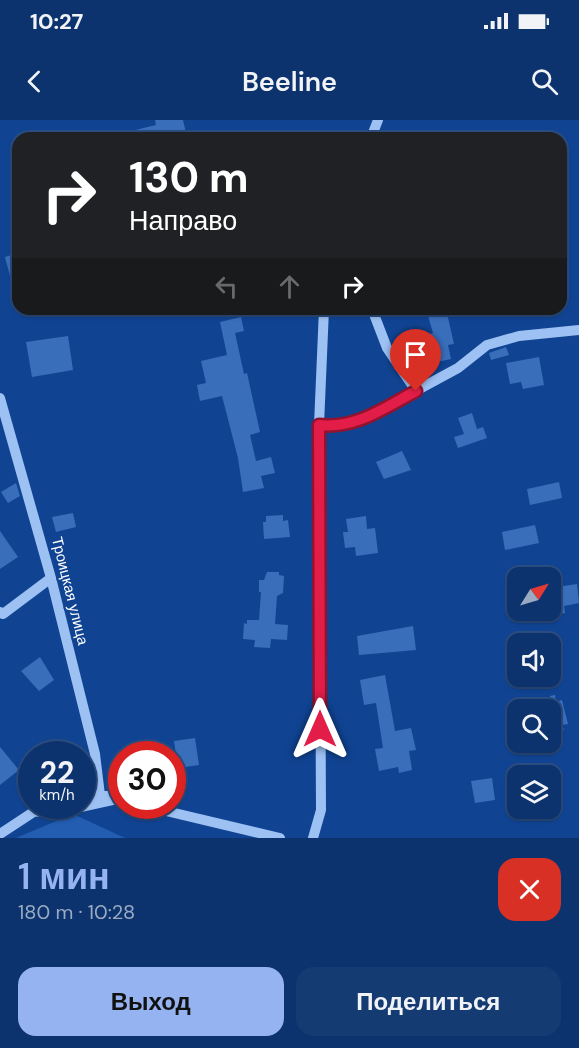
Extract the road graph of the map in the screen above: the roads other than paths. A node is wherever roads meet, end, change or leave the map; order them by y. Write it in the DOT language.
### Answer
graph roads {
  1 [pos="324,315"];
  2 [pos="374,315"];
  3 [pos="579,330"];
  4 [pos="416,391"];
  5 [pos="0,398"];
  6 [pos="319,425"];
  7 [pos="51,578"];
  8 [pos="0,612"];
  9 [pos="96,794"];
  10 [pos="100,795"];
  11 [pos="108,797"];
  12 [pos="186,816"];
  13 [pos="22,819"];
  14 [pos="0,834"];
  15 [pos="280,838"];
  16 [pos="313,838"];
  1 -- 6 [label="street"];
  2 -- 4 [label="street"];
  3 -- 4 [label="street"];
  4 -- 6 [label="street"];
  5 -- 7 [label="street, Троицкая улица"];
  6 -- 16 [label="street"];
  7 -- 8 [label="street"];
  7 -- 10 [label="street, Троицкая улица"];
  9 -- 10 [label="street"];
  10 -- 11 [label="street"];
  12 -- 15 [label="street"];
  13 -- 14 [label="street"];
}
